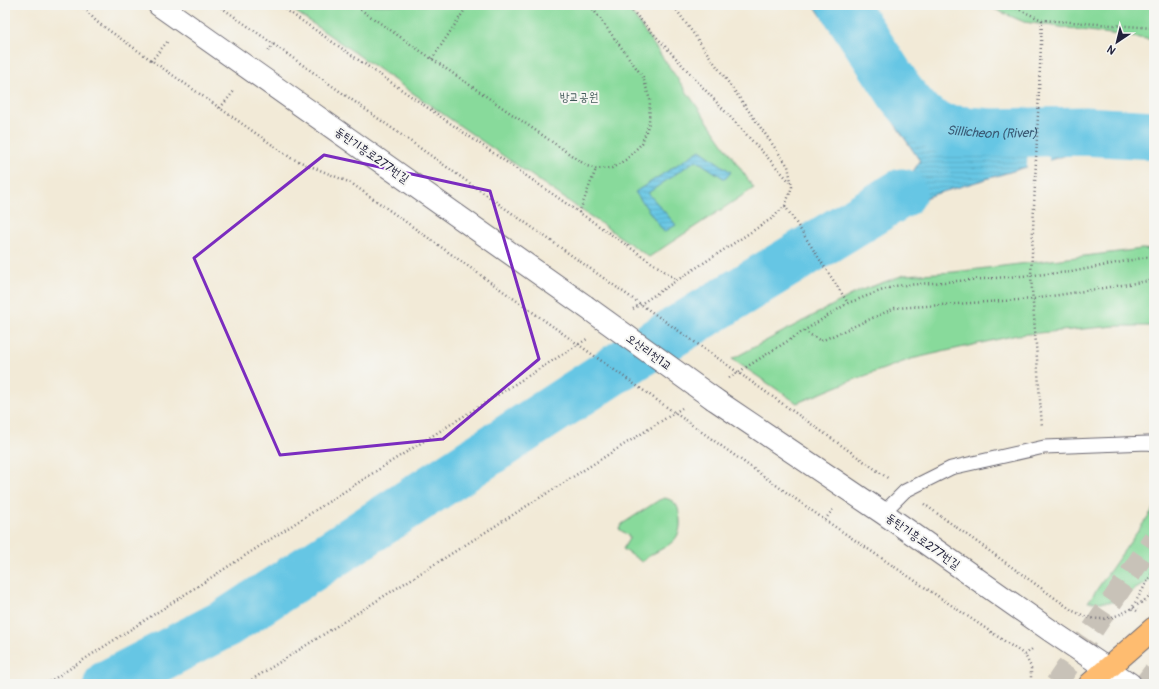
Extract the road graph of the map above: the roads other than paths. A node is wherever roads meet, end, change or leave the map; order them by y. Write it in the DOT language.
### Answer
graph roads {
  1 [pos="159,5"];
  2 [pos="585,306"];
  3 [pos="719,390"];
  4 [pos="1154,444"];
  5 [pos="883,513"];
  6 [pos="1154,628"];
  7 [pos="1106,669"];
  8 [pos="1090,684"];
  9 [pos="1130,684"];
  1 -- 2 [label="street, 동탄기흥로277번길"];
  2 -- 3 [label="street, 오산리천1교, bridge"];
  3 -- 5 [label="street, 동탄기흥로277번길"];
  4 -- 5 [label="lane"];
  5 -- 7 [label="street, 동탄기흥로277번길"];
  6 -- 7 [label="main road"];
  7 -- 8 [label="main road"];
  7 -- 9 [label="street, 동탄기흥로277번길"];
}
